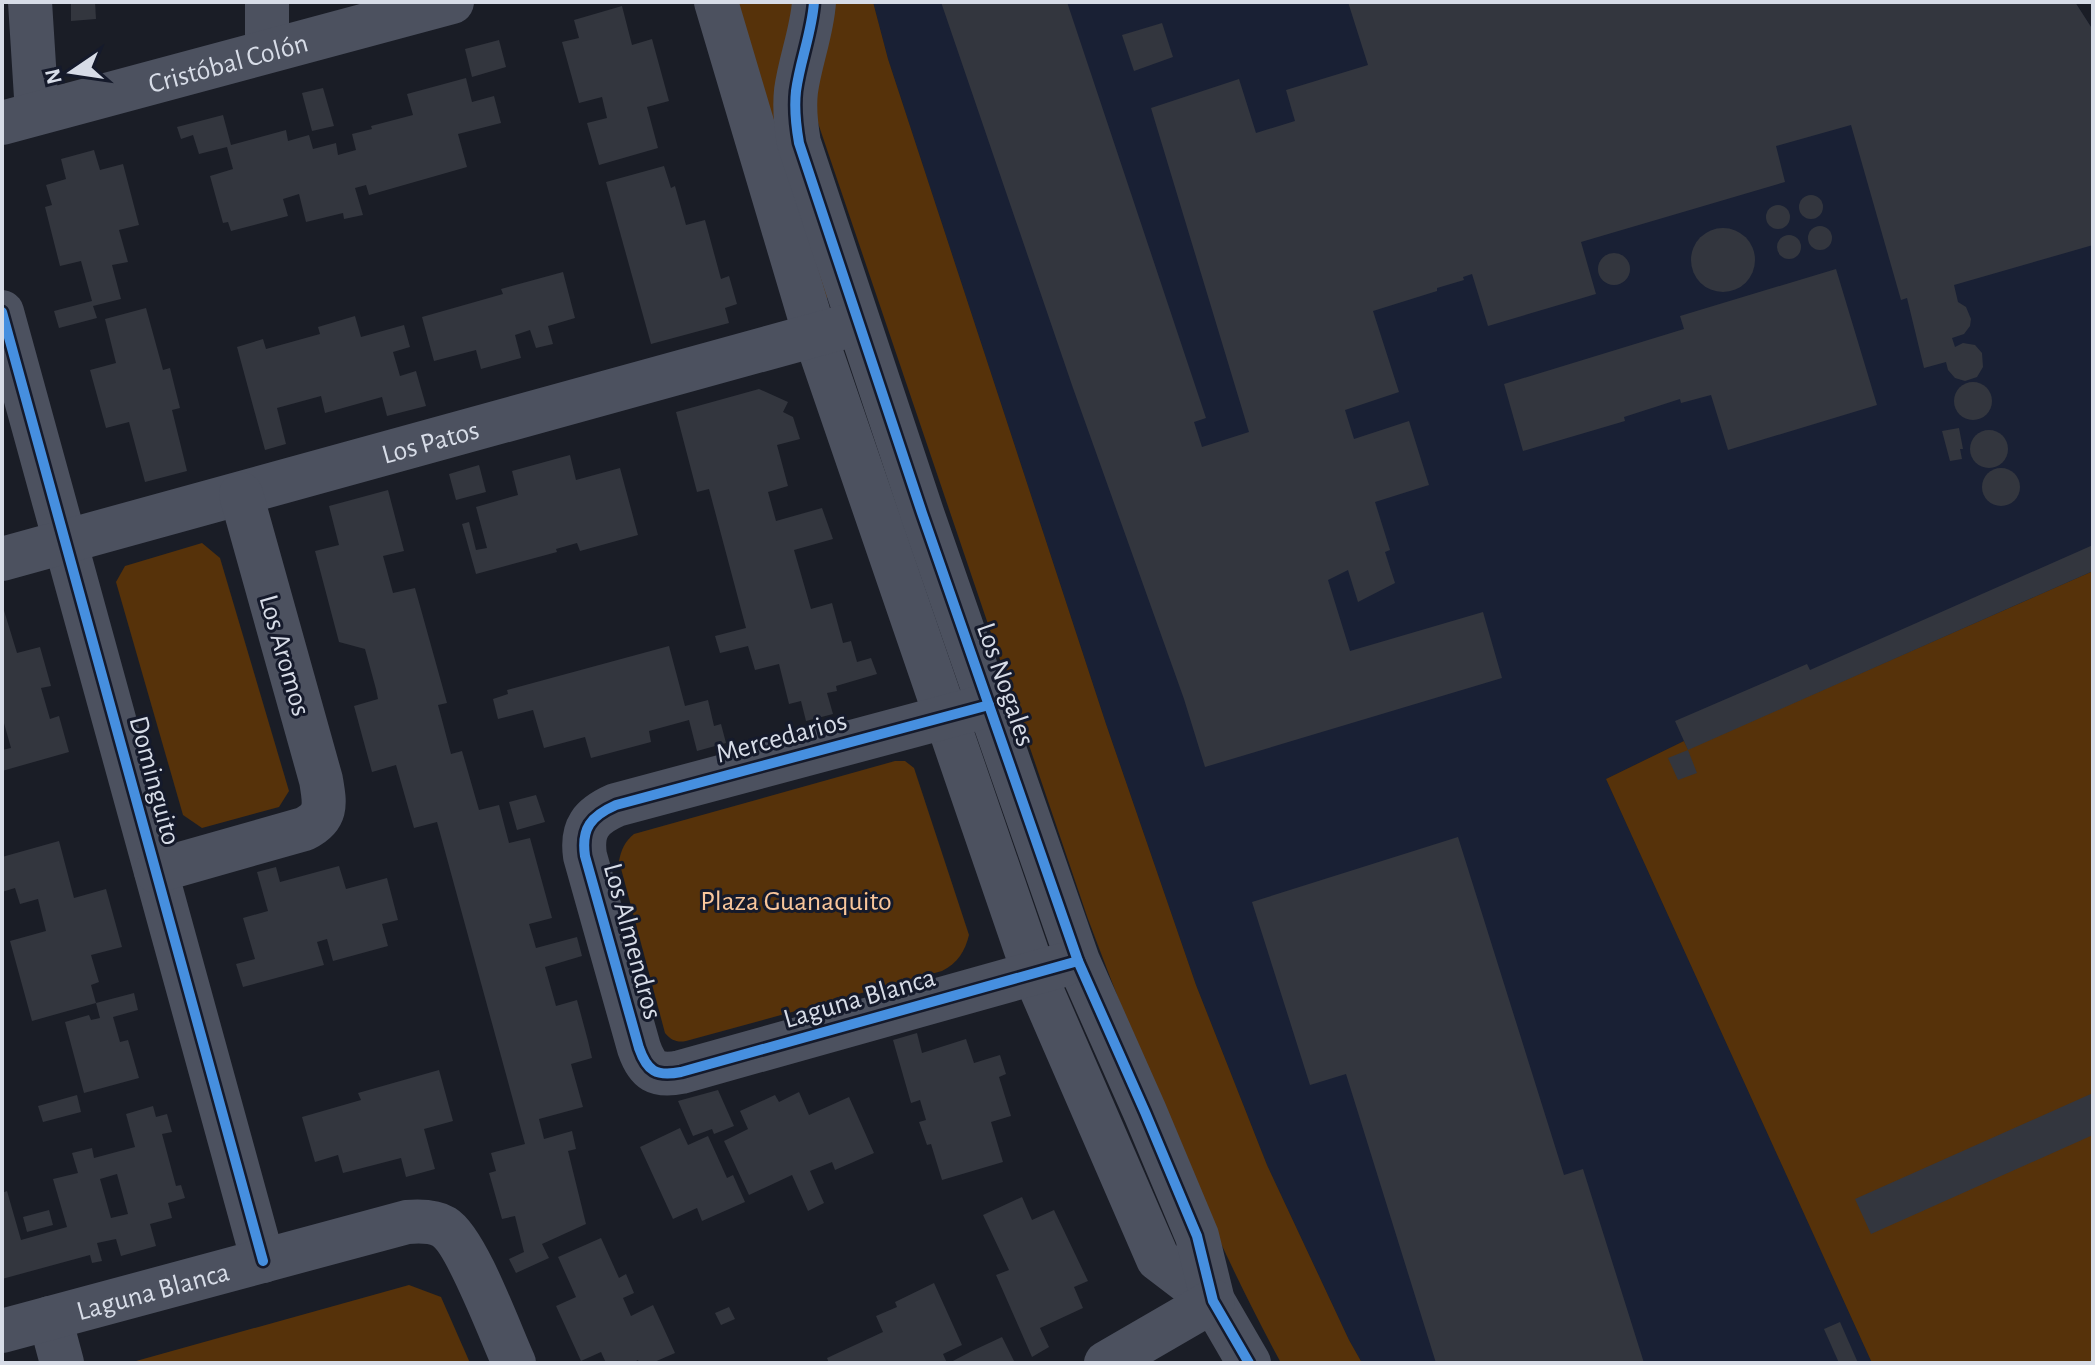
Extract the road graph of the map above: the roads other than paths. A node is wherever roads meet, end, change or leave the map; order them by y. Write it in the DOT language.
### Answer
graph roads {
  1 [pos="30,2"];
  2 [pos="267,2"];
  3 [pos="452,2"];
  4 [pos="716,2"];
  5 [pos="814,2"];
  6 [pos="267,51"];
  7 [pos="20,118"];
  8 [pos="2,312"];
  9 [pos="860,323"];
  10 [pos="815,335"];
  11 [pos="241,494"];
  12 [pos="66,542"];
  13 [pos="2,559"];
  14 [pos="989,705"];
  15 [pos="946,716"];
  16 [pos="590,821"];
  17 [pos="156,871"];
  18 [pos="1078,961"];
  19 [pos="1034,973"];
  20 [pos="652,1071"];
  21 [pos="263,1261"];
  22 [pos="1213,1301"];
  23 [pos="50,1318"];
  24 [pos="2,1331"];
  25 [pos="62,1363"];
  26 [pos="514,1363"];
  27 [pos="1106,1363"];
  28 [pos="1249,1363"];
  1 -- 7 [label="street"];
  2 -- 6 [label="street"];
  3 -- 6 [label="street, Cristóbal Colón"];
  4 -- 10 [label="street, Los Nogales"];
  5 -- 9 [label="street, Los Nogales"];
  6 -- 7 [label="street, Cristóbal Colón"];
  8 -- 12 [label="street, Dominguito"];
  9 -- 10 [label="street, Los Patos"];
  9 -- 14 [label="street, Los Nogales"];
  10 -- 11 [label="street, Los Patos"];
  10 -- 15 [label="street, Los Nogales"];
  11 -- 12 [label="street, Los Patos"];
  11 -- 17 [label="street, Los Aromos"];
  12 -- 13 [label="street, Los Patos"];
  12 -- 17 [label="street, Dominguito"];
  14 -- 15 [label="street, Mercedarios"];
  14 -- 18 [label="street, Los Nogales"];
  15 -- 16 [label="street, Mercedarios"];
  15 -- 19 [label="street, Los Nogales"];
  16 -- 20 [label="street, Los Almendros"];
  17 -- 21 [label="street, Dominguito"];
  18 -- 19 [label="street, Laguna Blanca"];
  18 -- 22 [label="street, Los Nogales"];
  19 -- 20 [label="street, Laguna Blanca"];
  19 -- 22 [label="street, Los Nogales"];
  21 -- 23 [label="street, Laguna Blanca"];
  21 -- 26 [label="street, Laguna Blanca"];
  22 -- 27 [label="street"];
  22 -- 28 [label="street, Los Nogales"];
  23 -- 24 [label="street, Laguna Blanca"];
  23 -- 25 [label="street"];
}
